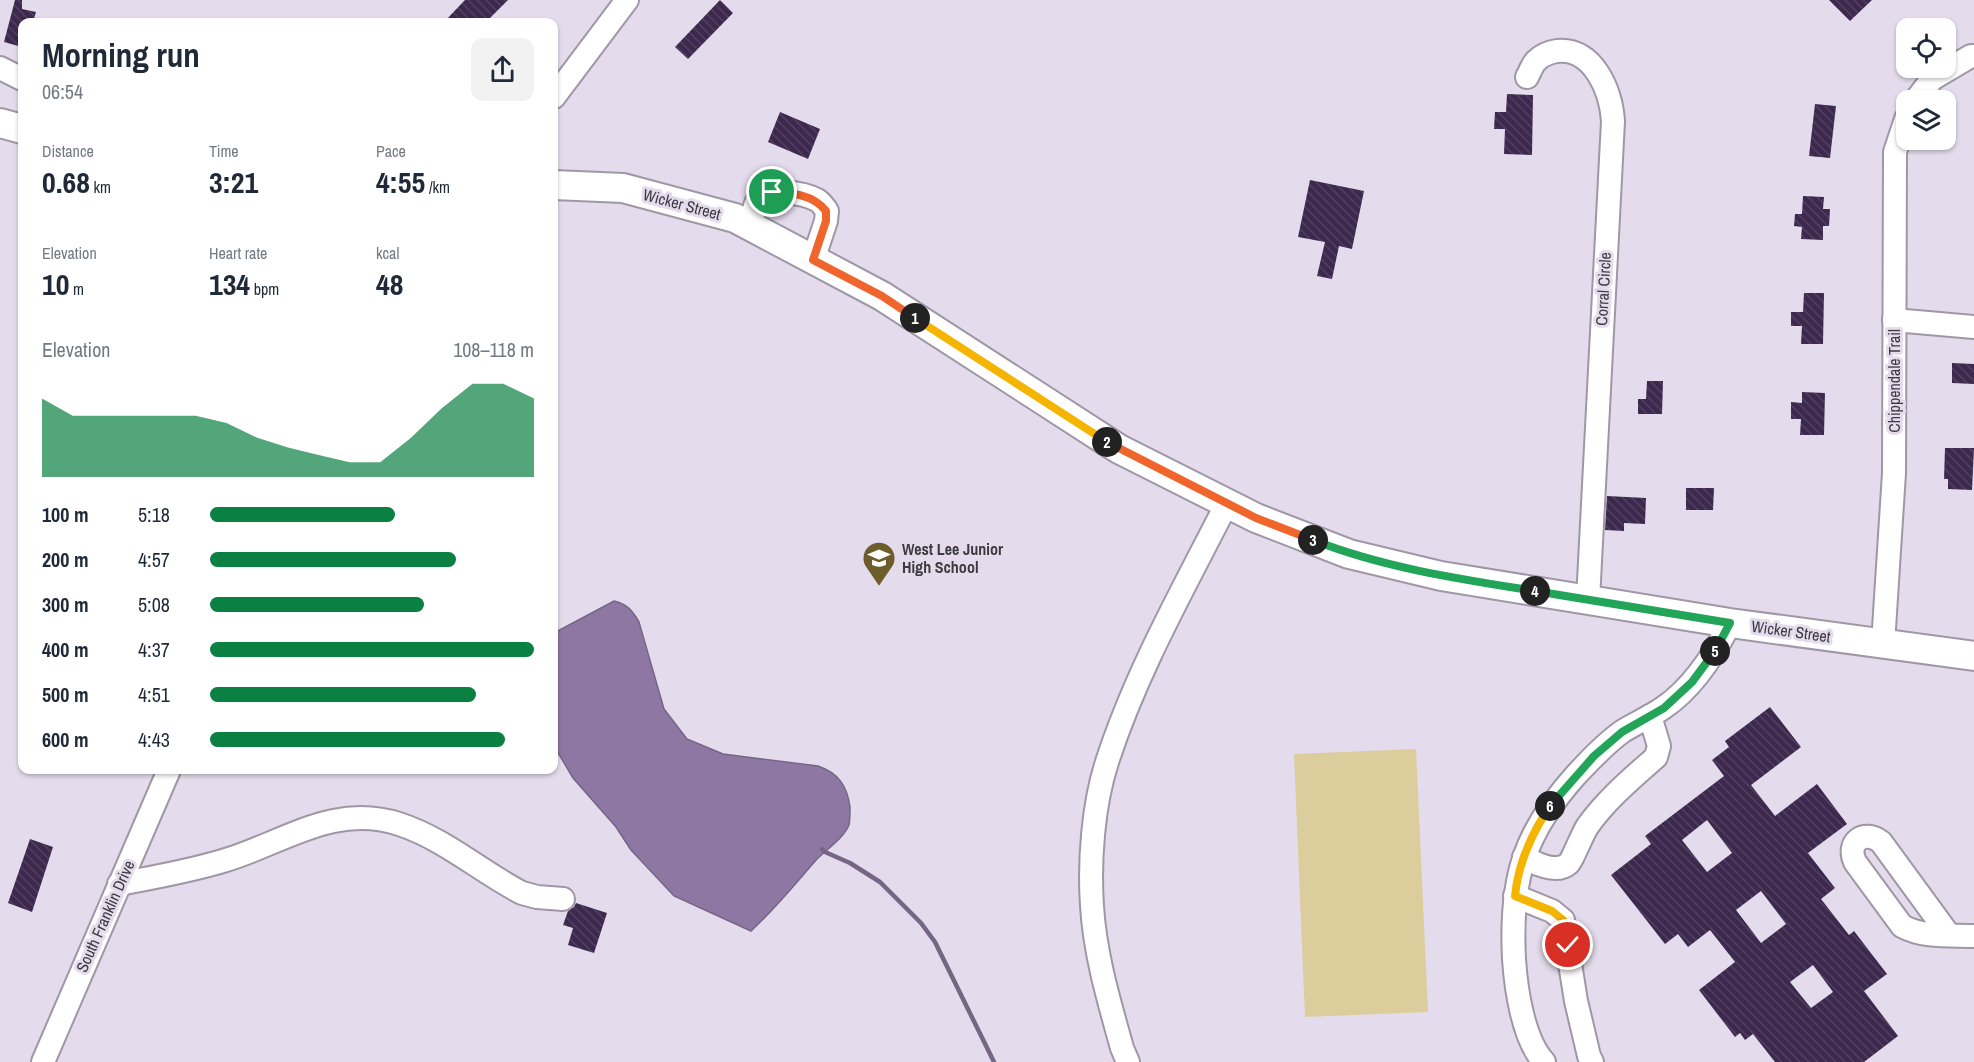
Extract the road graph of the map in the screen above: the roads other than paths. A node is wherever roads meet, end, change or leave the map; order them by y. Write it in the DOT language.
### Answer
graph roads {
  1 [pos="627,0"];
  2 [pos="1974,56"];
  3 [pos="0,68"];
  4 [pos="18,77"];
  5 [pos="1527,77"];
  6 [pos="1924,90"];
  7 [pos="558,92"];
  8 [pos="0,123"];
  9 [pos="18,128"];
  10 [pos="1896,149"];
  11 [pos="558,185"];
  12 [pos="751,227"];
  13 [pos="813,260"];
  14 [pos="1894,320"];
  15 [pos="1974,327"];
  16 [pos="1227,503"];
  17 [pos="1588,600"];
  18 [pos="1730,623"];
  19 [pos="1883,644"];
  20 [pos="1974,656"];
  21 [pos="1650,716"];
  22 [pos="167,774"];
  23 [pos="1524,857"];
  24 [pos="119,884"];
  25 [pos="1515,896"];
  26 [pos="564,899"];
  27 [pos="1949,935"];
  28 [pos="1974,936"];
  29 [pos="43,1062"];
  30 [pos="1128,1062"];
  31 [pos="1544,1062"];
  32 [pos="1592,1062"];
  1 -- 7 [label="street"];
  2 -- 6 [label="street"];
  3 -- 4 [label="street"];
  5 -- 17 [label="street, Corral Circle"];
  8 -- 9 [label="main road"];
  10 -- 14 [label="street, Chippendale Trail"];
  11 -- 12 [label="main road, Wicker Street"];
  12 -- 13 [label="main road, Wicker Street"];
  12 -- 13 [label="street"];
  13 -- 16 [label="main road, Wicker Street"];
  14 -- 15 [label="street"];
  14 -- 19 [label="street, Chippendale Trail"];
  16 -- 17 [label="main road, Wicker Street"];
  16 -- 30 [label="street"];
  17 -- 18 [label="main road, Wicker Street"];
  18 -- 19 [label="main road, Wicker Street"];
  18 -- 21 [label="street"];
  19 -- 20 [label="main road, Wicker Street"];
  21 -- 23 [label="street"];
  21 -- 23 [label="street"];
  22 -- 24 [label="street, South Franklin Drive"];
  23 -- 25 [label="street"];
  24 -- 26 [label="street"];
  24 -- 29 [label="street, South Franklin Drive"];
  25 -- 31 [label="street"];
  25 -- 32 [label="street"];
  27 -- 27 [label="street"];
  27 -- 28 [label="street"];
}
